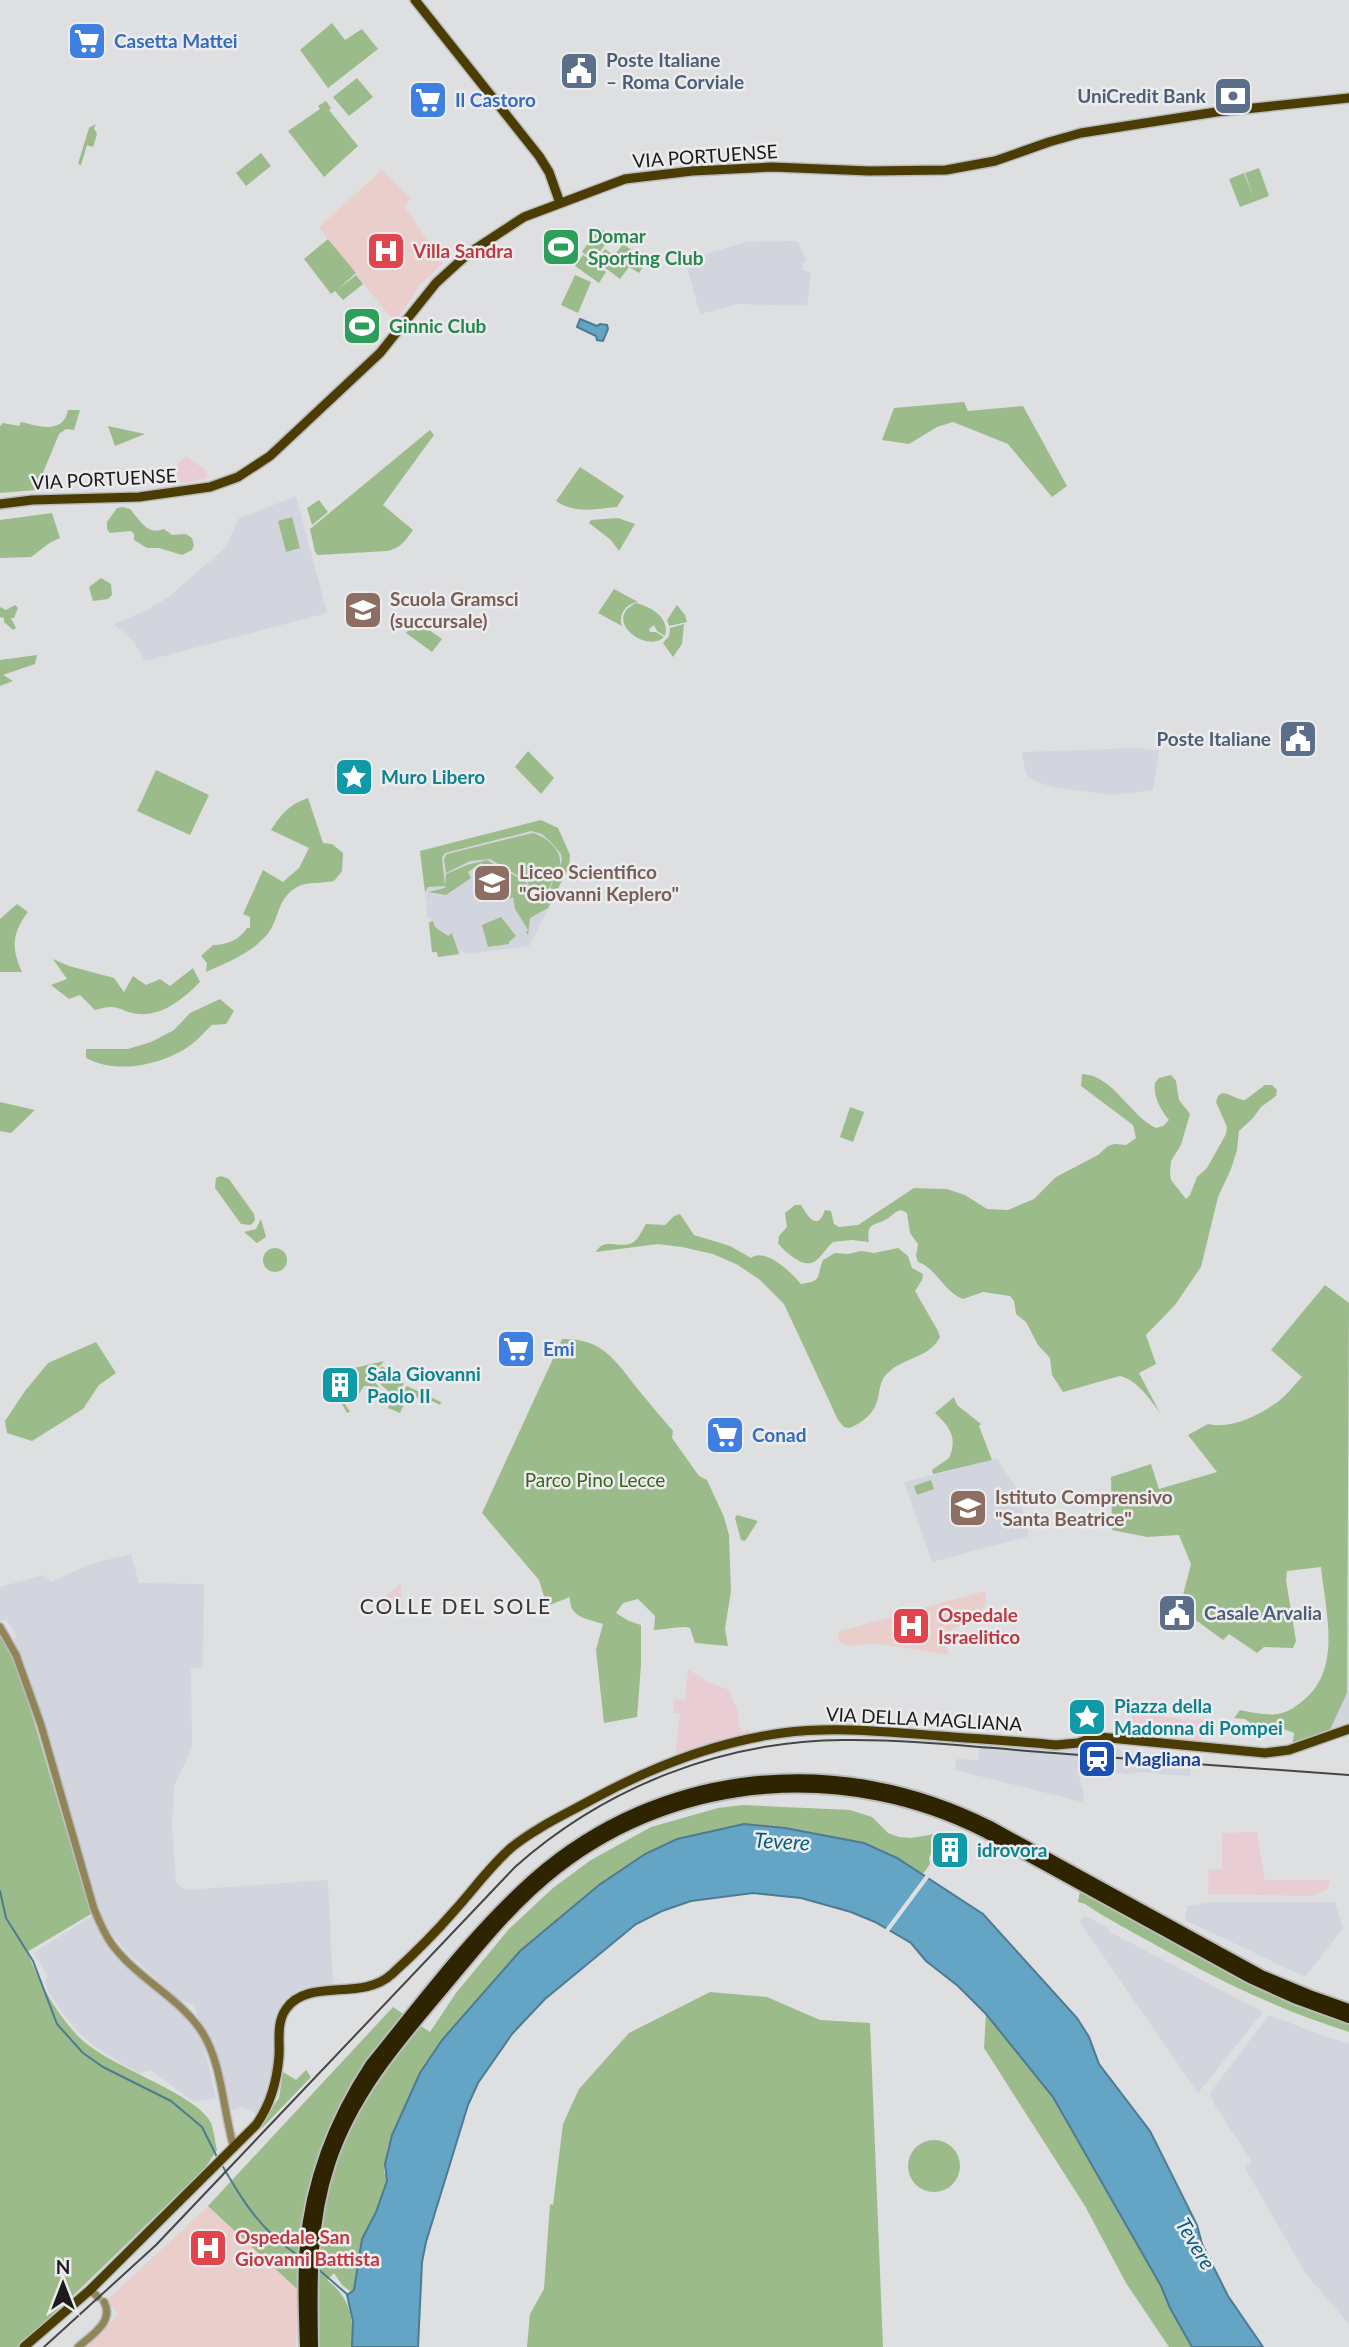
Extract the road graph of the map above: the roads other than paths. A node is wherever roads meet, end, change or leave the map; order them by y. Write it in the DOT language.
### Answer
graph roads {
  1 [pos="415,0"];
  2 [pos="1349,98"];
  3 [pos="560,203"];
  4 [pos="0,504"];
  5 [pos="0,1627"];
  6 [pos="1349,1729"];
  7 [pos="934,1805"];
  8 [pos="1349,2009"];
  9 [pos="1349,2018"];
  10 [pos="231,2151"];
  11 [pos="328,2156"];
  12 [pos="90,2290"];
  13 [pos="24,2347"];
  14 [pos="78,2347"];
  15 [pos="304,2347"];
  16 [pos="313,2347"];
  1 -- 3 [label="main road"];
  2 -- 3 [label="main road, VIA PORTUENSE"];
  3 -- 4 [label="main road, VIA PORTUENSE"];
  5 -- 10 [label="street"];
  6 -- 10 [label="main road, VIA DELLA MAGLIANA"];
  7 -- 8 [label="highway"];
  7 -- 9 [label="highway"];
  7 -- 11 [label="highway"];
  10 -- 12 [label="main road, VIA DELLA MAGLIANA"];
  11 -- 15 [label="highway"];
  11 -- 16 [label="highway"];
  12 -- 13 [label="main road, VIA DELLA MAGLIANA"];
  12 -- 14 [label="street"];
}
